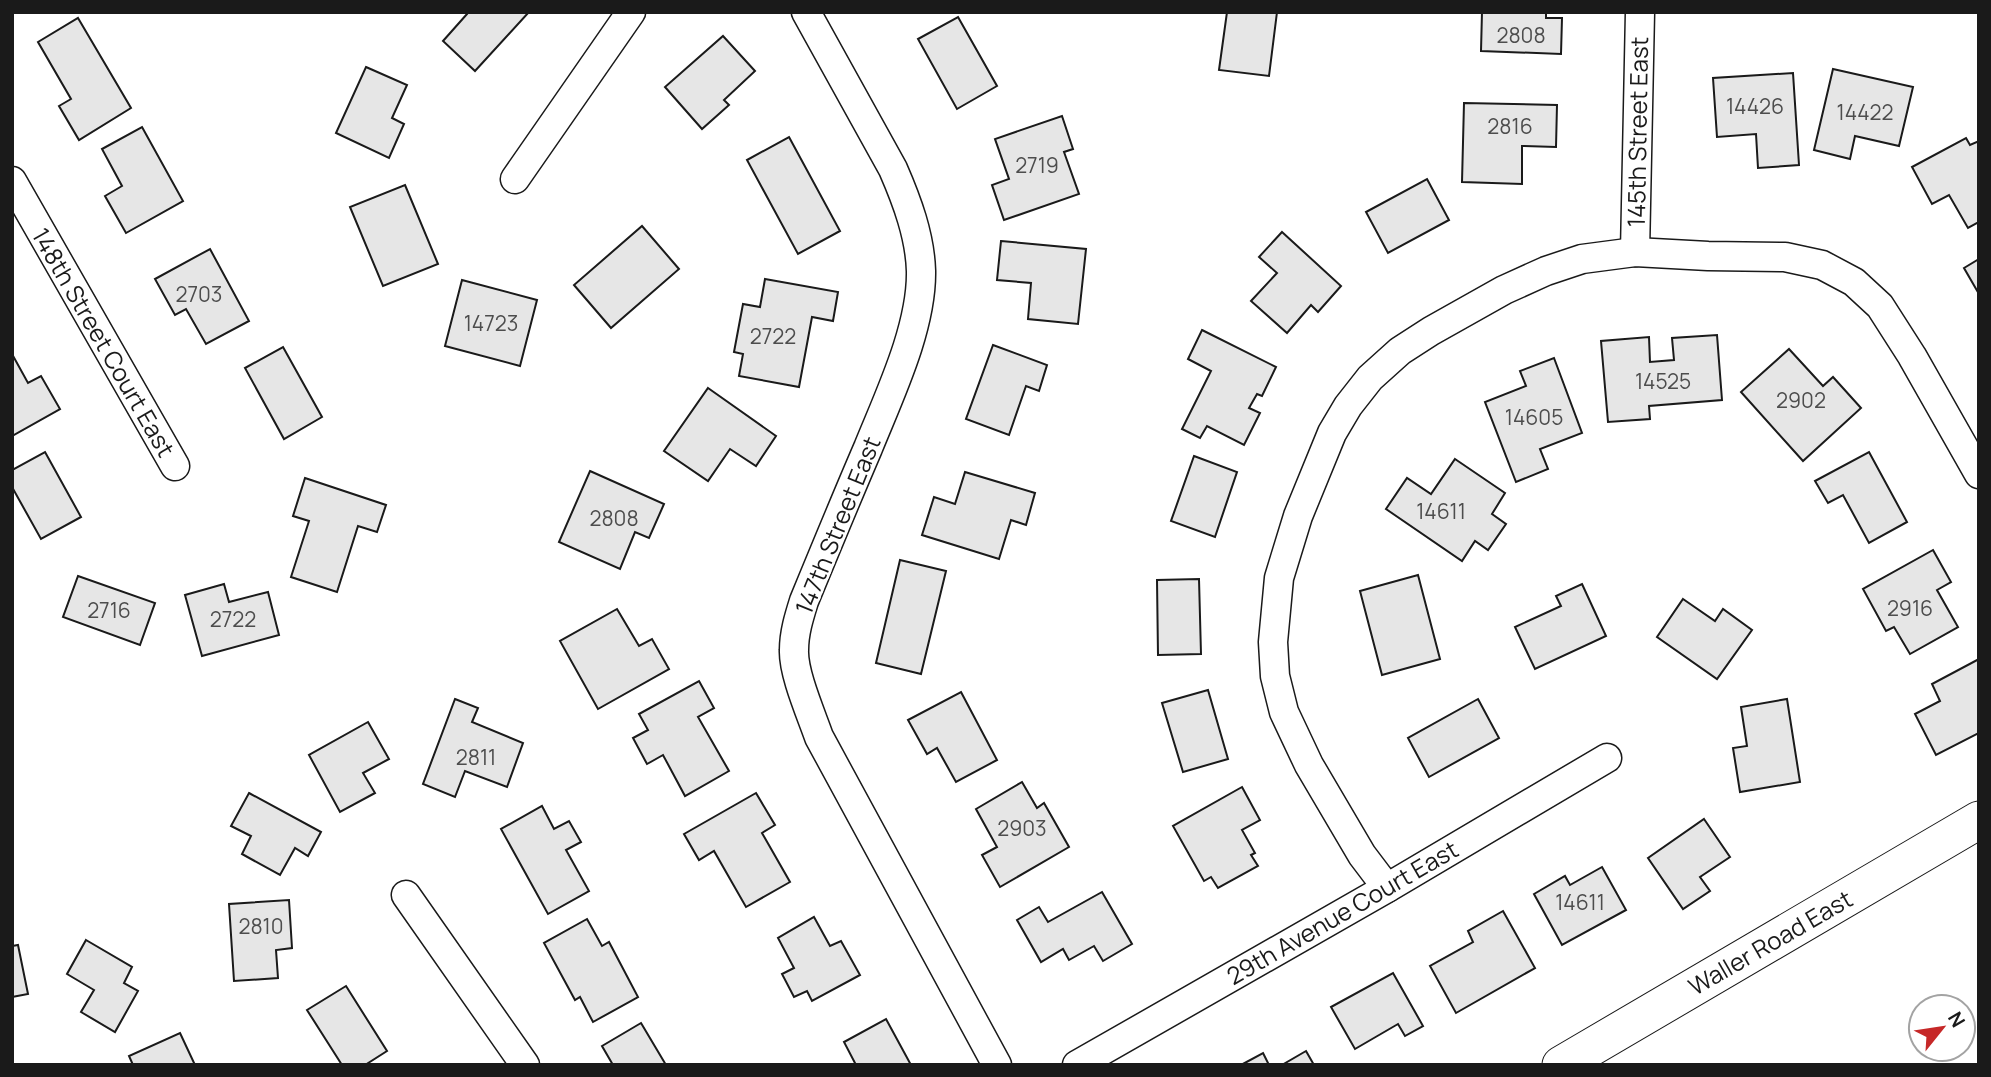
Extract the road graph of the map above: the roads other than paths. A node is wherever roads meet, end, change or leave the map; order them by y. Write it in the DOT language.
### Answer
graph roads {
  1 [pos="632,12"];
  2 [pos="806,12"];
  3 [pos="1640,12"];
  4 [pos="515,178"];
  5 [pos="12,181"];
  6 [pos="1635,253"];
  7 [pos="175,466"];
  8 [pos="1979,474"];
  9 [pos="1607,758"];
  10 [pos="1979,820"];
  11 [pos="1387,888"];
  12 [pos="406,895"];
  13 [pos="525,1065"];
  14 [pos="997,1065"];
  15 [pos="1077,1065"];
  16 [pos="1561,1065"];
  1 -- 4 [label="street"];
  2 -- 14 [label="street, 147th Street East"];
  3 -- 6 [label="street, 145th Street East"];
  5 -- 7 [label="street, 148th Street Court East"];
  6 -- 8 [label="street, 145th Street East"];
  6 -- 11 [label="street, 145th Street East"];
  9 -- 11 [label="street, 29th Avenue Court East"];
  10 -- 16 [label="street, Waller Road East"];
  11 -- 15 [label="street, 29th Avenue Court East"];
  12 -- 13 [label="street"];
}
